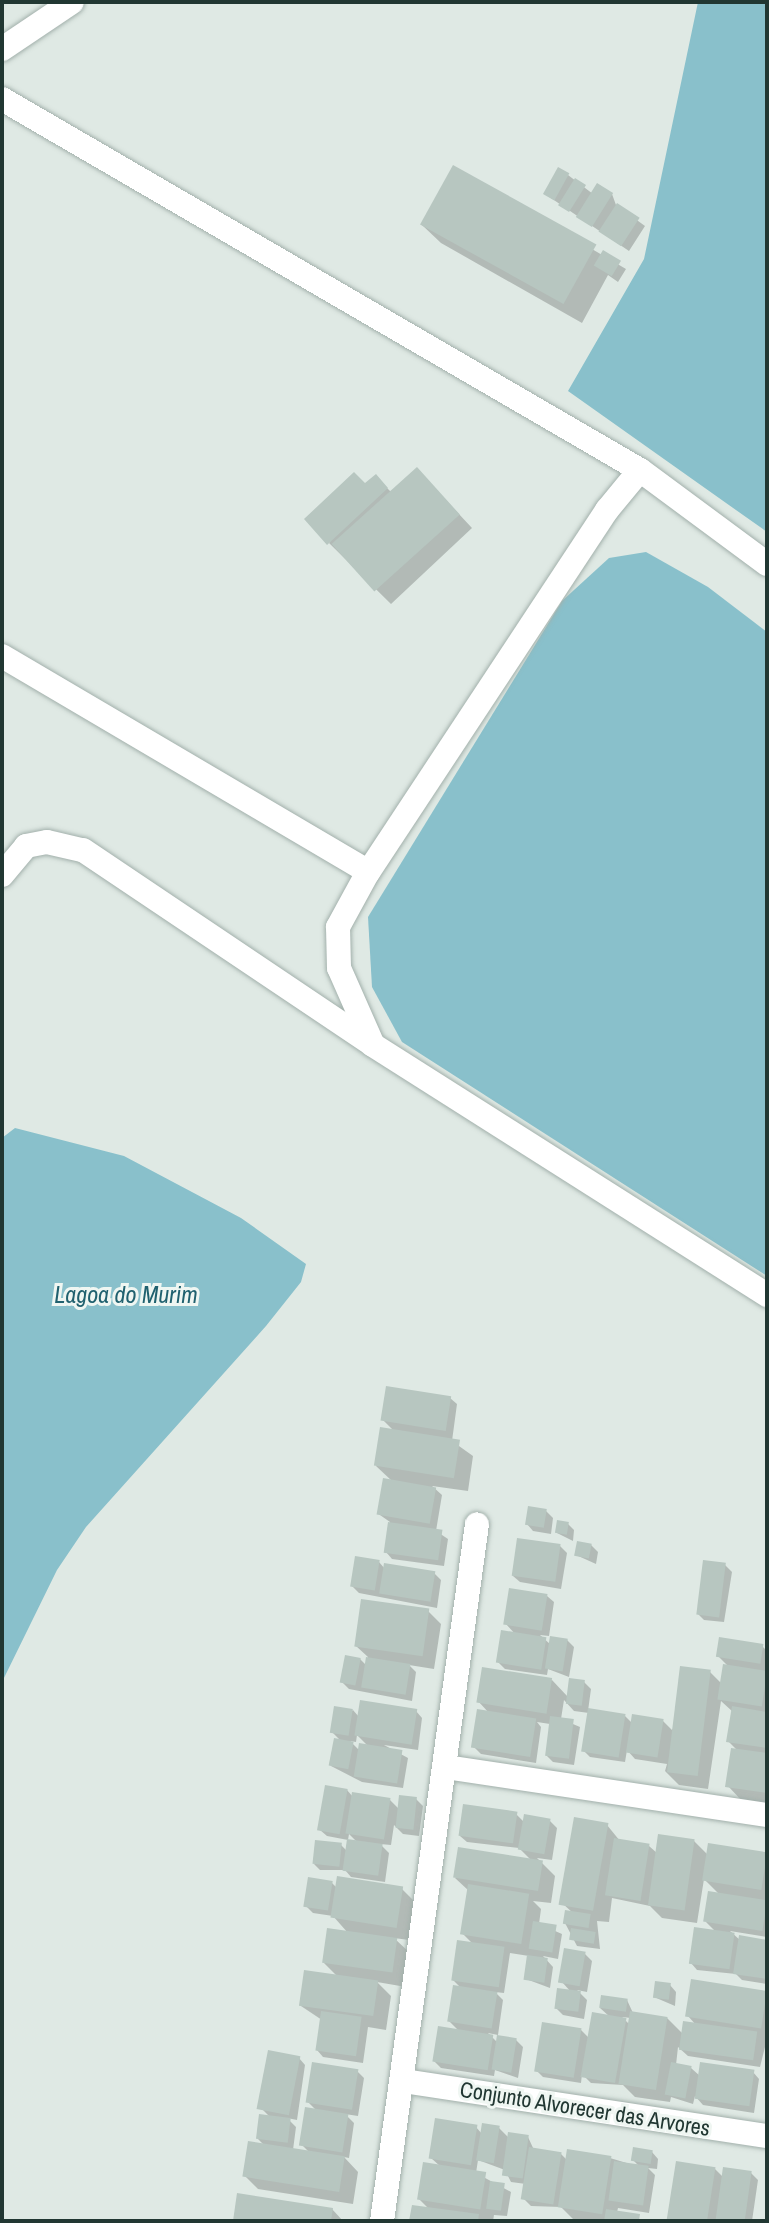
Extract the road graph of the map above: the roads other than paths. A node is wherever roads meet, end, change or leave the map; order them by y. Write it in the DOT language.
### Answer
graph roads {
  1 [pos="72,2"];
  2 [pos="2,49"];
  3 [pos="2,99"];
  4 [pos="640,470"];
  5 [pos="767,564"];
  6 [pos="2,656"];
  7 [pos="368,872"];
  8 [pos="2,875"];
  9 [pos="373,1045"];
  10 [pos="767,1295"];
  11 [pos="477,1524"];
  12 [pos="445,1767"];
  13 [pos="767,1815"];
  14 [pos="403,2081"];
  15 [pos="767,2136"];
  16 [pos="382,2221"];
  1 -- 2 [label="street"];
  3 -- 4 [label="street"];
  4 -- 5 [label="street"];
  4 -- 7 [label="street"];
  6 -- 7 [label="street"];
  7 -- 9 [label="street"];
  8 -- 9 [label="street"];
  9 -- 10 [label="street"];
  11 -- 12 [label="street"];
  12 -- 13 [label="street"];
  12 -- 14 [label="street"];
  14 -- 15 [label="street, Conjunto Alvorecer das Arvores"];
  14 -- 16 [label="street"];
}
